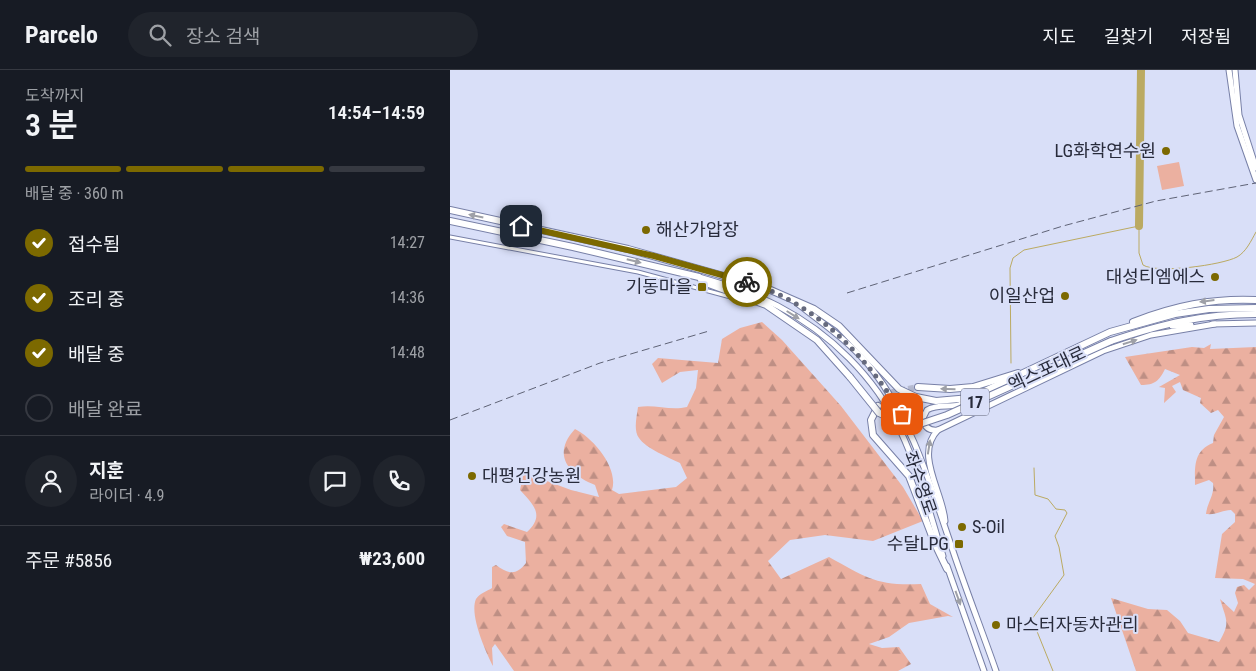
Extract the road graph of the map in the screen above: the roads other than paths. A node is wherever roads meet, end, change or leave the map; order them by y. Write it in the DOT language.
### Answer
graph roads {
  1 [pos="1229,70"];
  2 [pos="1235,70"];
  3 [pos="1256,168"];
  4 [pos="1256,180"];
  5 [pos="450,210"];
  6 [pos="450,220"];
  7 [pos="450,237"];
  8 [pos="699,277"];
  9 [pos="706,286"];
  10 [pos="738,299"];
  11 [pos="793,300"];
  12 [pos="1256,300"];
  13 [pos="1256,308"];
  14 [pos="1256,314"];
  15 [pos="1256,323"];
  16 [pos="1215,324"];
  17 [pos="1110,332"];
  18 [pos="1137,332"];
  19 [pos="1029,369"];
  20 [pos="918,387"];
  21 [pos="970,398"];
  22 [pos="878,406"];
  23 [pos="938,430"];
  24 [pos="945,529"];
  25 [pos="948,569"];
  26 [pos="984,671"];
  27 [pos="996,671"];
  1 -- 4 [label="street"];
  2 -- 3 [label="street"];
  11 -- 5 [label="highway, 엑스포대로 / 17, one-way"];
  6 -- 8 [label="highway, 엑스포대로 / 17, one-way"];
  7 -- 9 [label="street"];
  8 -- 9 [label="highway, 엑스포대로 / 17"];
  8 -- 25 [label="street, 좌수영로, one-way"];
  9 -- 10 [label="street"];
  9 -- 18 [label="highway, 엑스포대로 / 17, bridge"];
  11 -- 21 [label="highway, 엑스포대로 / 17"];
  11 -- 24 [label="street, 좌수영로"];
  12 -- 17 [label="highway, one-way"];
  13 -- 17 [label="highway, 엑스포대로 / 17"];
  14 -- 18 [label="highway, 엑스포대로 / 17"];
  15 -- 16 [label="street"];
  16 -- 18 [label="street"];
  23 -- 16 [label="street, one-way"];
  17 -- 19 [label="highway, 엑스포대로 / 17"];
  19 -- 20 [label="highway, one-way"];
  19 -- 21 [label="highway, 엑스포대로 / 17"];
  21 -- 23 [label="street"];
  22 -- 25 [label="highway"];
  24 -- 23 [label="street, one-way"];
  24 -- 27 [label="street, 좌수영로"];
  25 -- 26 [label="street, 좌수영로, one-way"];
}
